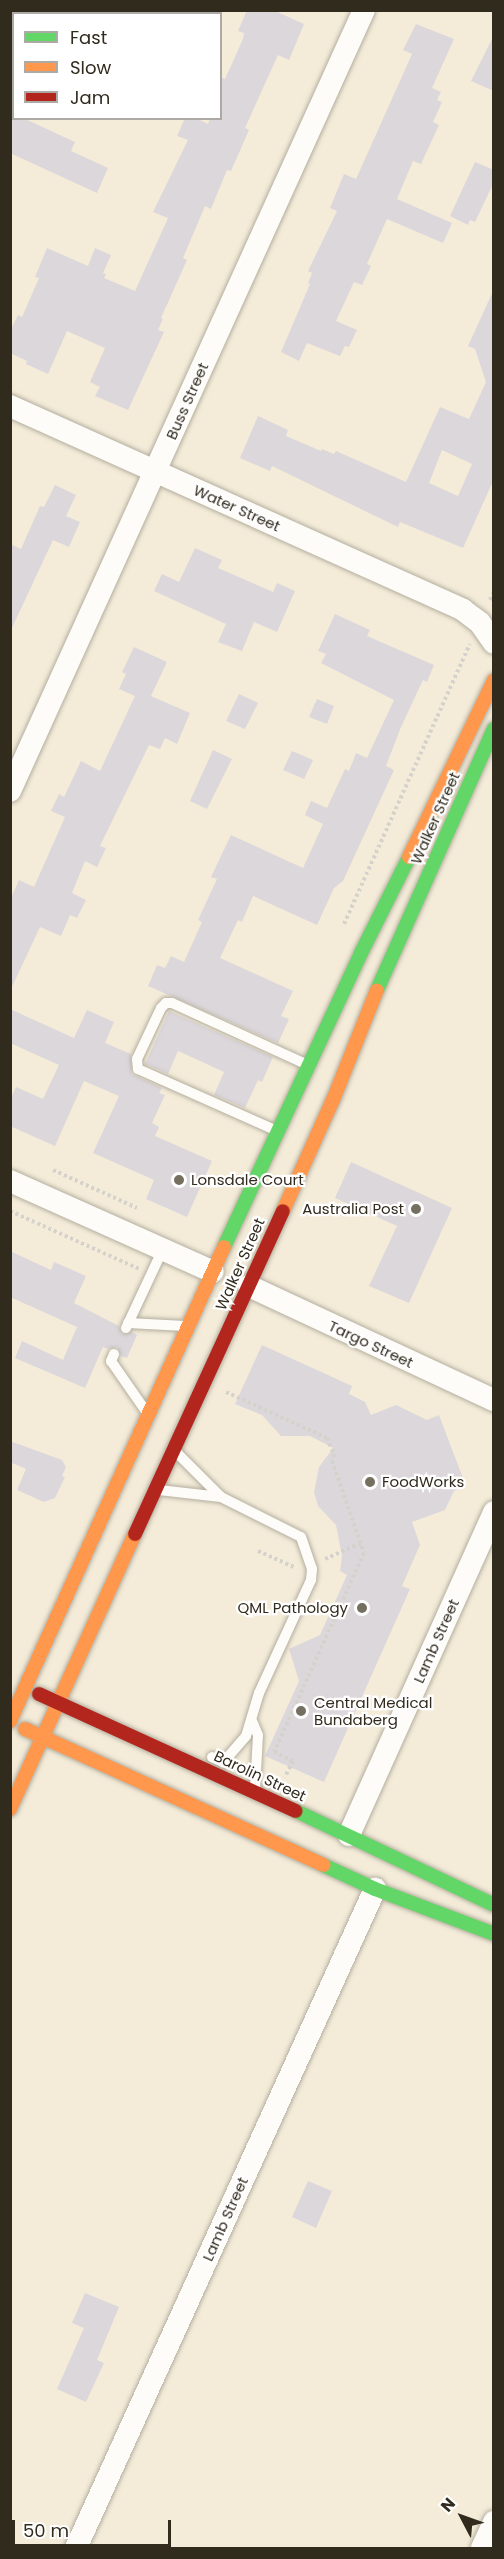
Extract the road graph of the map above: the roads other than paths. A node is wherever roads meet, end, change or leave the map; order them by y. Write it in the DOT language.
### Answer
graph roads {
  1 [pos="364,10"];
  2 [pos="10,406"];
  3 [pos="155,471"];
  4 [pos="492,606"];
  5 [pos="463,610"];
  6 [pos="494,644"];
  7 [pos="494,680"];
  8 [pos="494,729"];
  9 [pos="10,791"];
  10 [pos="309,1065"];
  11 [pos="279,1132"];
  12 [pos="312,1145"];
  13 [pos="283,1176"];
  14 [pos="10,1181"];
  15 [pos="163,1249"];
  16 [pos="236,1262"];
  17 [pos="213,1272"];
  18 [pos="249,1286"];
  19 [pos="225,1297"];
  20 [pos="188,1327"];
  21 [pos="114,1354"];
  22 [pos="178,1386"];
  23 [pos="494,1400"];
  24 [pos="149,1415"];
  25 [pos="141,1431"];
  26 [pos="174,1450"];
  27 [pos="156,1489"];
  28 [pos="221,1497"];
  29 [pos="494,1512"];
  30 [pos="10,1683"];
  31 [pos="26,1689"];
  32 [pos="59,1702"];
  33 [pos="252,1721"];
  34 [pos="10,1722"];
  35 [pos="44,1737"];
  36 [pos="140,1739"];
  37 [pos="171,1742"];
  38 [pos="202,1752"];
  39 [pos="254,1791"];
  40 [pos="10,1809"];
  41 [pos="354,1845"];
  42 [pos="384,1885"];
  43 [pos="494,1905"];
  44 [pos="488,1932"];
  45 [pos="494,2522"];
  46 [pos="76,2548"];
  47 [pos="482,2548"];
  1 -- 3 [label="street, Buss Street"];
  2 -- 3 [label="street, Water Street"];
  3 -- 5 [label="street, Water Street"];
  3 -- 9 [label="street, Buss Street"];
  4 -- 5 [label="street, Water Street"];
  5 -- 6 [label="street, Water Street"];
  7 -- 10 [label="main road, Walker Street"];
  8 -- 12 [label="main road, Walker Street"];
  10 -- 11 [label="main road, Walker Street"];
  10 -- 11 [label="lane"];
  11 -- 17 [label="main road, Walker Street"];
  12 -- 13 [label="main road"];
  12 -- 18 [label="main road, Walker Street"];
  14 -- 15 [label="street"];
  15 -- 17 [label="street"];
  15 -- 20 [label="lane"];
  16 -- 17 [label="main road"];
  17 -- 20 [label="main road, Walker Street"];
  18 -- 19 [label="main road"];
  18 -- 23 [label="street, Targo Street"];
  18 -- 26 [label="main road, Walker Street"];
  20 -- 24 [label="main road, Walker Street"];
  21 -- 24 [label="lane"];
  22 -- 25 [label="main road"];
  24 -- 25 [label="main road, Walker Street"];
  25 -- 31 [label="main road, Walker Street"];
  26 -- 27 [label="main road, Walker Street"];
  26 -- 28 [label="lane"];
  27 -- 28 [label="lane"];
  27 -- 32 [label="main road, Walker Street"];
  28 -- 33 [label="lane"];
  29 -- 41 [label="street, Lamb Street"];
  30 -- 31 [label="main road, Barolin Street"];
  31 -- 32 [label="main road, Barolin Street"];
  31 -- 34 [label="main road, Walker Street"];
  32 -- 35 [label="main road, Walker Street"];
  32 -- 36 [label="main road, Barolin Street"];
  33 -- 38 [label="lane"];
  33 -- 39 [label="lane"];
  34 -- 35 [label="main road"];
  35 -- 40 [label="main road, Walker Street"];
  35 -- 42 [label="main road"];
  36 -- 37 [label="lane"];
  36 -- 39 [label="main road, Barolin Street"];
  39 -- 41 [label="main road, Barolin Street"];
  41 -- 43 [label="main road, Barolin Street"];
  42 -- 44 [label="main road"];
  42 -- 44 [label="main road"];
  42 -- 46 [label="street, Lamb Street"];
  45 -- 47 [label="street"];
}
